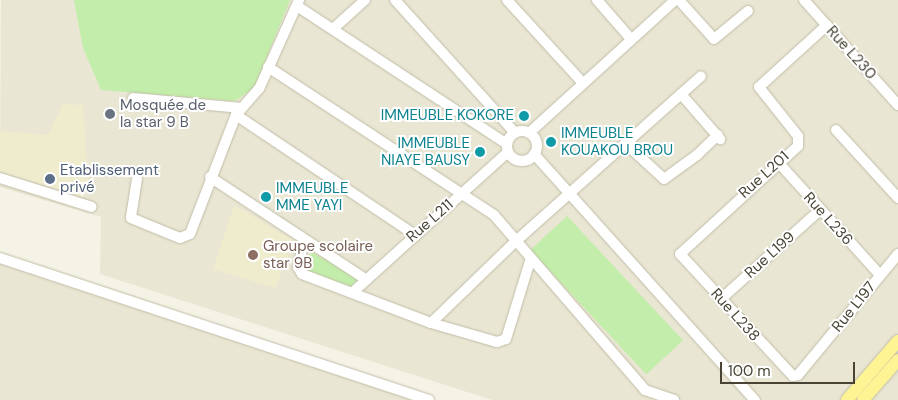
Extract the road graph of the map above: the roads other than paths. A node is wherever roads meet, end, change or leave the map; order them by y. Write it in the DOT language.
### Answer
graph roads {
  1 [pos="366,0"];
  2 [pos="395,0"];
  3 [pos="507,0"];
  4 [pos="597,0"];
  5 [pos="677,0"];
  6 [pos="804,0"];
  7 [pos="298,3"];
  8 [pos="748,11"];
  9 [pos="826,25"];
  10 [pos="334,28"];
  11 [pos="631,39"];
  12 [pos="268,67"];
  13 [pos="701,76"];
  14 [pos="582,82"];
  15 [pos="681,94"];
  16 [pos="133,98"];
  17 [pos="896,99"];
  18 [pos="238,112"];
  19 [pos="836,130"];
  20 [pos="515,133"];
  21 [pos="528,133"];
  22 [pos="625,143"];
  23 [pos="508,148"];
  24 [pos="534,154"];
  25 [pos="778,162"];
  26 [pos="210,177"];
  27 [pos="0,178"];
  28 [pos="137,179"];
  29 [pos="463,193"];
  30 [pos="572,193"];
  31 [pos="898,198"];
  32 [pos="92,208"];
  33 [pos="820,210"];
  34 [pos="414,234"];
  35 [pos="304,241"];
  36 [pos="515,242"];
  37 [pos="898,254"];
  38 [pos="682,257"];
  39 [pos="0,258"];
  40 [pos="530,261"];
  41 [pos="880,274"];
  42 [pos="365,279"];
  43 [pos="353,292"];
  44 [pos="721,299"];
  45 [pos="431,323"];
  46 [pos="898,342"];
  47 [pos="898,360"];
  48 [pos="788,374"];
  49 [pos="429,400"];
  50 [pos="674,400"];
  51 [pos="755,400"];
  52 [pos="847,400"];
  53 [pos="864,400"];
  1 -- 10 [label="street"];
  2 -- 20 [label="street"];
  3 -- 14 [label="street"];
  4 -- 11 [label="street"];
  5 -- 8 [label="street"];
  5 -- 11 [label="street"];
  6 -- 9 [label="street, Rue L230"];
  7 -- 10 [label="street"];
  7 -- 12 [label="street"];
  9 -- 17 [label="street, Rue L230"];
  9 -- 25 [label="street, Rue L201"];
  10 -- 23 [label="street"];
  11 -- 14 [label="street"];
  12 -- 18 [label="street"];
  12 -- 29 [label="street"];
  13 -- 15 [label="street"];
  14 -- 21 [label="street"];
  15 -- 22 [label="street"];
  15 -- 22 [label="street"];
  16 -- 18 [label="street"];
  18 -- 26 [label="street"];
  18 -- 34 [label="street"];
  19 -- 31 [label="street"];
  20 -- 21 [label="street"];
  20 -- 23 [label="street"];
  21 -- 24 [label="street"];
  22 -- 30 [label="street"];
  23 -- 24 [label="street"];
  23 -- 29 [label="street, Rue L211"];
  24 -- 30 [label="street"];
  25 -- 33 [label="street, Rue L236"];
  25 -- 38 [label="street, Rue L201"];
  26 -- 28 [label="street"];
  26 -- 35 [label="street"];
  27 -- 32 [label="street"];
  29 -- 34 [label="street, Rue L211"];
  29 -- 36 [label="street"];
  30 -- 36 [label="street"];
  30 -- 51 [label="street"];
  33 -- 41 [label="street, Rue L236"];
  33 -- 44 [label="street, Rue L199"];
  34 -- 42 [label="street, Rue L211"];
  35 -- 42 [label="street"];
  35 -- 43 [label="street"];
  36 -- 40 [label="street"];
  36 -- 45 [label="street"];
  37 -- 41 [label="street, Rue L197"];
  38 -- 44 [label="street, Rue L238"];
  39 -- 49 [label="street"];
  40 -- 45 [label="street"];
  40 -- 50 [label="street"];
  41 -- 48 [label="street, Rue L197"];
  42 -- 43 [label="street, Rue L211"];
  43 -- 45 [label="street"];
  44 -- 48 [label="street, Rue L238"];
  46 -- 52 [label="main road"];
  47 -- 53 [label="main road"];
}
